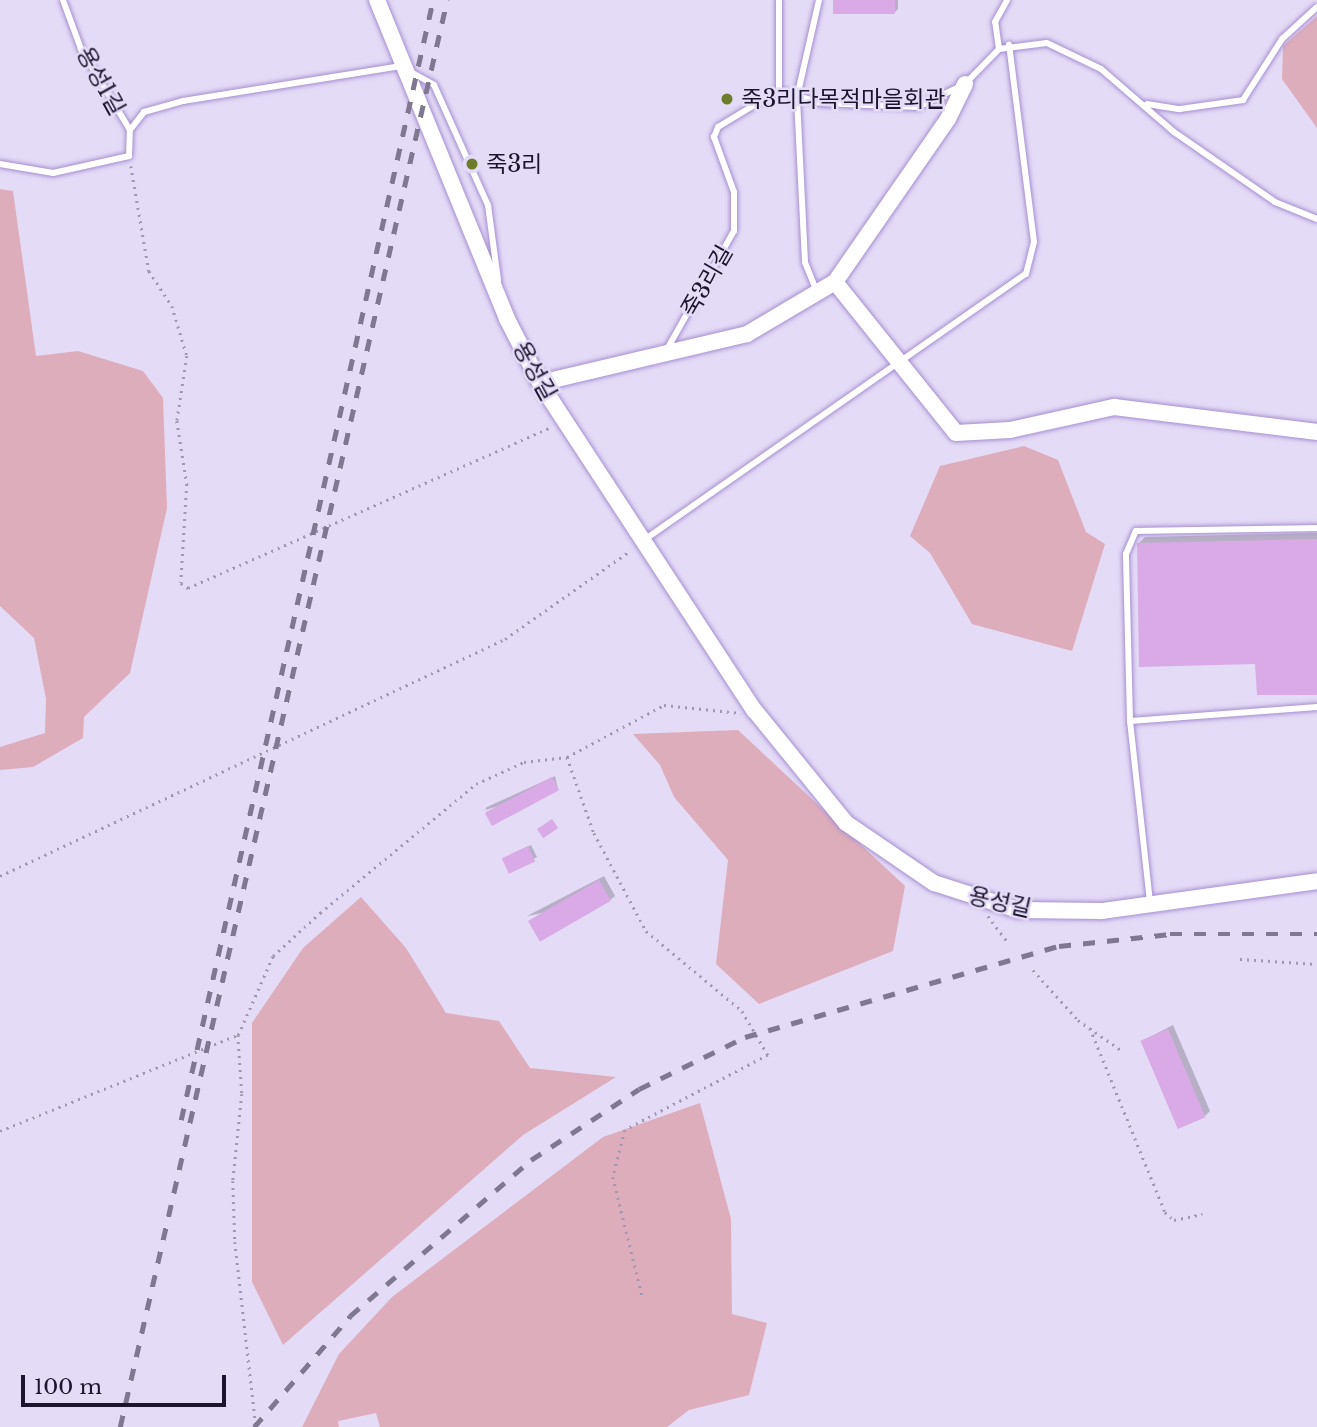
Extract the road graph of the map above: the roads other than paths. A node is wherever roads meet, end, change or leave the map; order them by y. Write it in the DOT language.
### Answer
graph roads {
  1 [pos="63,0"];
  2 [pos="377,0"];
  3 [pos="779,0"];
  4 [pos="819,0"];
  5 [pos="1007,0"];
  6 [pos="1317,7"];
  7 [pos="1009,45"];
  8 [pos="999,48"];
  9 [pos="400,66"];
  10 [pos="965,84"];
  11 [pos="779,90"];
  12 [pos="797,97"];
  13 [pos="1146,104"];
  14 [pos="130,130"];
  15 [pos="0,164"];
  16 [pos="1317,219"];
  17 [pos="835,282"];
  18 [pos="818,293"];
  19 [pos="500,297"];
  20 [pos="666,358"];
  21 [pos="901,366"];
  22 [pos="540,383"];
  23 [pos="1317,432"];
  24 [pos="1317,528"];
  25 [pos="642,542"];
  26 [pos="1317,707"];
  27 [pos="1130,721"];
  28 [pos="1317,881"];
  29 [pos="1150,904"];
  1 -- 14 [label="lane, 용성1길"];
  2 -- 9 [label="street, 용성길"];
  3 -- 11 [label="lane"];
  4 -- 12 [label="lane"];
  5 -- 8 [label="lane"];
  6 -- 13 [label="lane"];
  7 -- 8 [label="lane, 죽3리길"];
  7 -- 13 [label="lane, 죽3리길"];
  7 -- 21 [label="lane"];
  8 -- 10 [label="lane, 죽3리길"];
  9 -- 14 [label="lane"];
  9 -- 19 [label="street, 용성길"];
  9 -- 19 [label="lane"];
  10 -- 12 [label="lane, 죽3리길"];
  10 -- 17 [label="street, 죽3리길"];
  11 -- 12 [label="lane, 죽3리길"];
  11 -- 20 [label="lane, 죽3리길"];
  12 -- 18 [label="lane"];
  13 -- 16 [label="lane, 죽3리길"];
  14 -- 15 [label="lane, 용성1길"];
  17 -- 18 [label="street, 죽3리길"];
  17 -- 21 [label="street"];
  18 -- 20 [label="street, 죽3리길"];
  19 -- 22 [label="street, 용성길"];
  20 -- 22 [label="street, 죽3리길"];
  21 -- 23 [label="street"];
  21 -- 25 [label="lane"];
  22 -- 25 [label="street, 용성길"];
  24 -- 27 [label="lane"];
  25 -- 29 [label="street, 용성길"];
  26 -- 27 [label="lane"];
  27 -- 29 [label="lane"];
  28 -- 29 [label="street, 용성길"];
}
